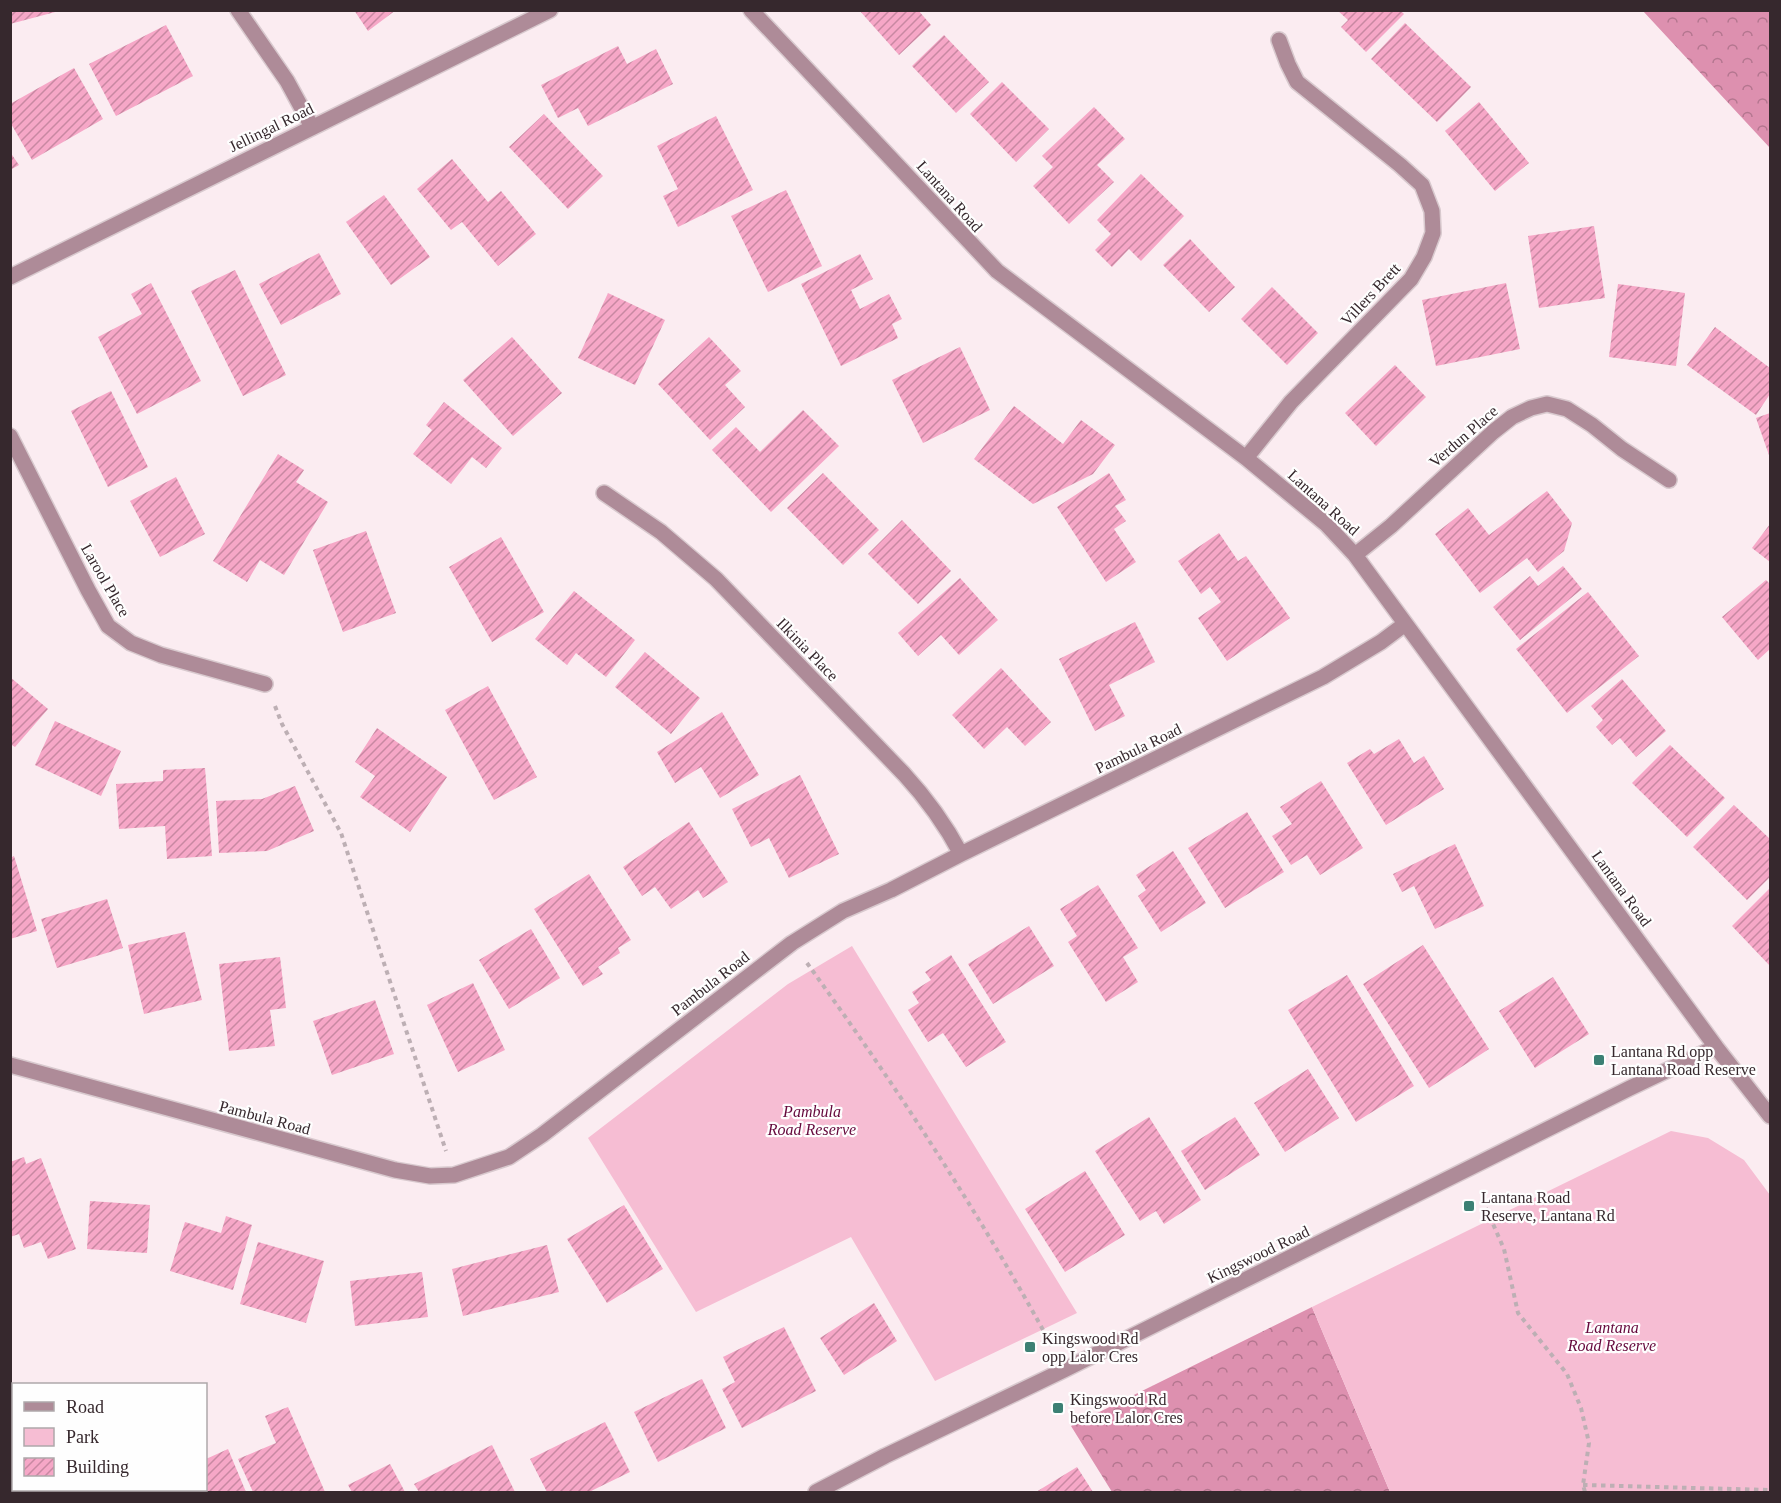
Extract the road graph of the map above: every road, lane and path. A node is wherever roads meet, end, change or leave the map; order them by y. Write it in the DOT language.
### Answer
graph roads {
  1 [pos="238,10"];
  2 [pos="550,10"];
  3 [pos="751,10"];
  4 [pos="1279,39"];
  5 [pos="312,127"];
  6 [pos="10,277"];
  7 [pos="10,436"];
  8 [pos="1246,458"];
  9 [pos="1669,480"];
  10 [pos="604,493"];
  11 [pos="1355,555"];
  12 [pos="1405,624"];
  13 [pos="265,684"];
  14 [pos="962,854"];
  15 [pos="792,943"];
  16 [pos="1716,1047"];
  17 [pos="10,1065"];
  18 [pos="1770,1116"];
  19 [pos="454,1175"];
  20 [pos="1486,1208"];
  21 [pos="1065,1370"];
  22 [pos="1583,1485"];
  23 [pos="1770,1490"];
  24 [pos="818,1492"];
  25 [pos="1585,1492"];
  1 -- 5 [label="street"];
  2 -- 5 [label="street, Jellingal Road"];
  3 -- 8 [label="street, Lantana Road"];
  4 -- 8 [label="street, Villers Brett"];
  5 -- 6 [label="street, Jellingal Road"];
  7 -- 13 [label="street, Larool Place"];
  8 -- 11 [label="street, Lantana Road"];
  9 -- 11 [label="street, Verdun Place"];
  10 -- 14 [label="street, Ilkinia Place"];
  11 -- 12 [label="street, Lantana Road"];
  12 -- 14 [label="street, Pambula Road"];
  12 -- 16 [label="street, Lantana Road"];
  13 -- 19 [label="path"];
  14 -- 15 [label="street, Pambula Road"];
  15 -- 19 [label="street, Pambula Road"];
  15 -- 21 [label="path"];
  16 -- 18 [label="street, Lantana Road"];
  16 -- 21 [label="street, Kingswood Road"];
  17 -- 19 [label="street, Pambula Road"];
  20 -- 22 [label="path"];
  21 -- 24 [label="street, Kingswood Road"];
  22 -- 23 [label="path"];
  22 -- 25 [label="path"];
}
